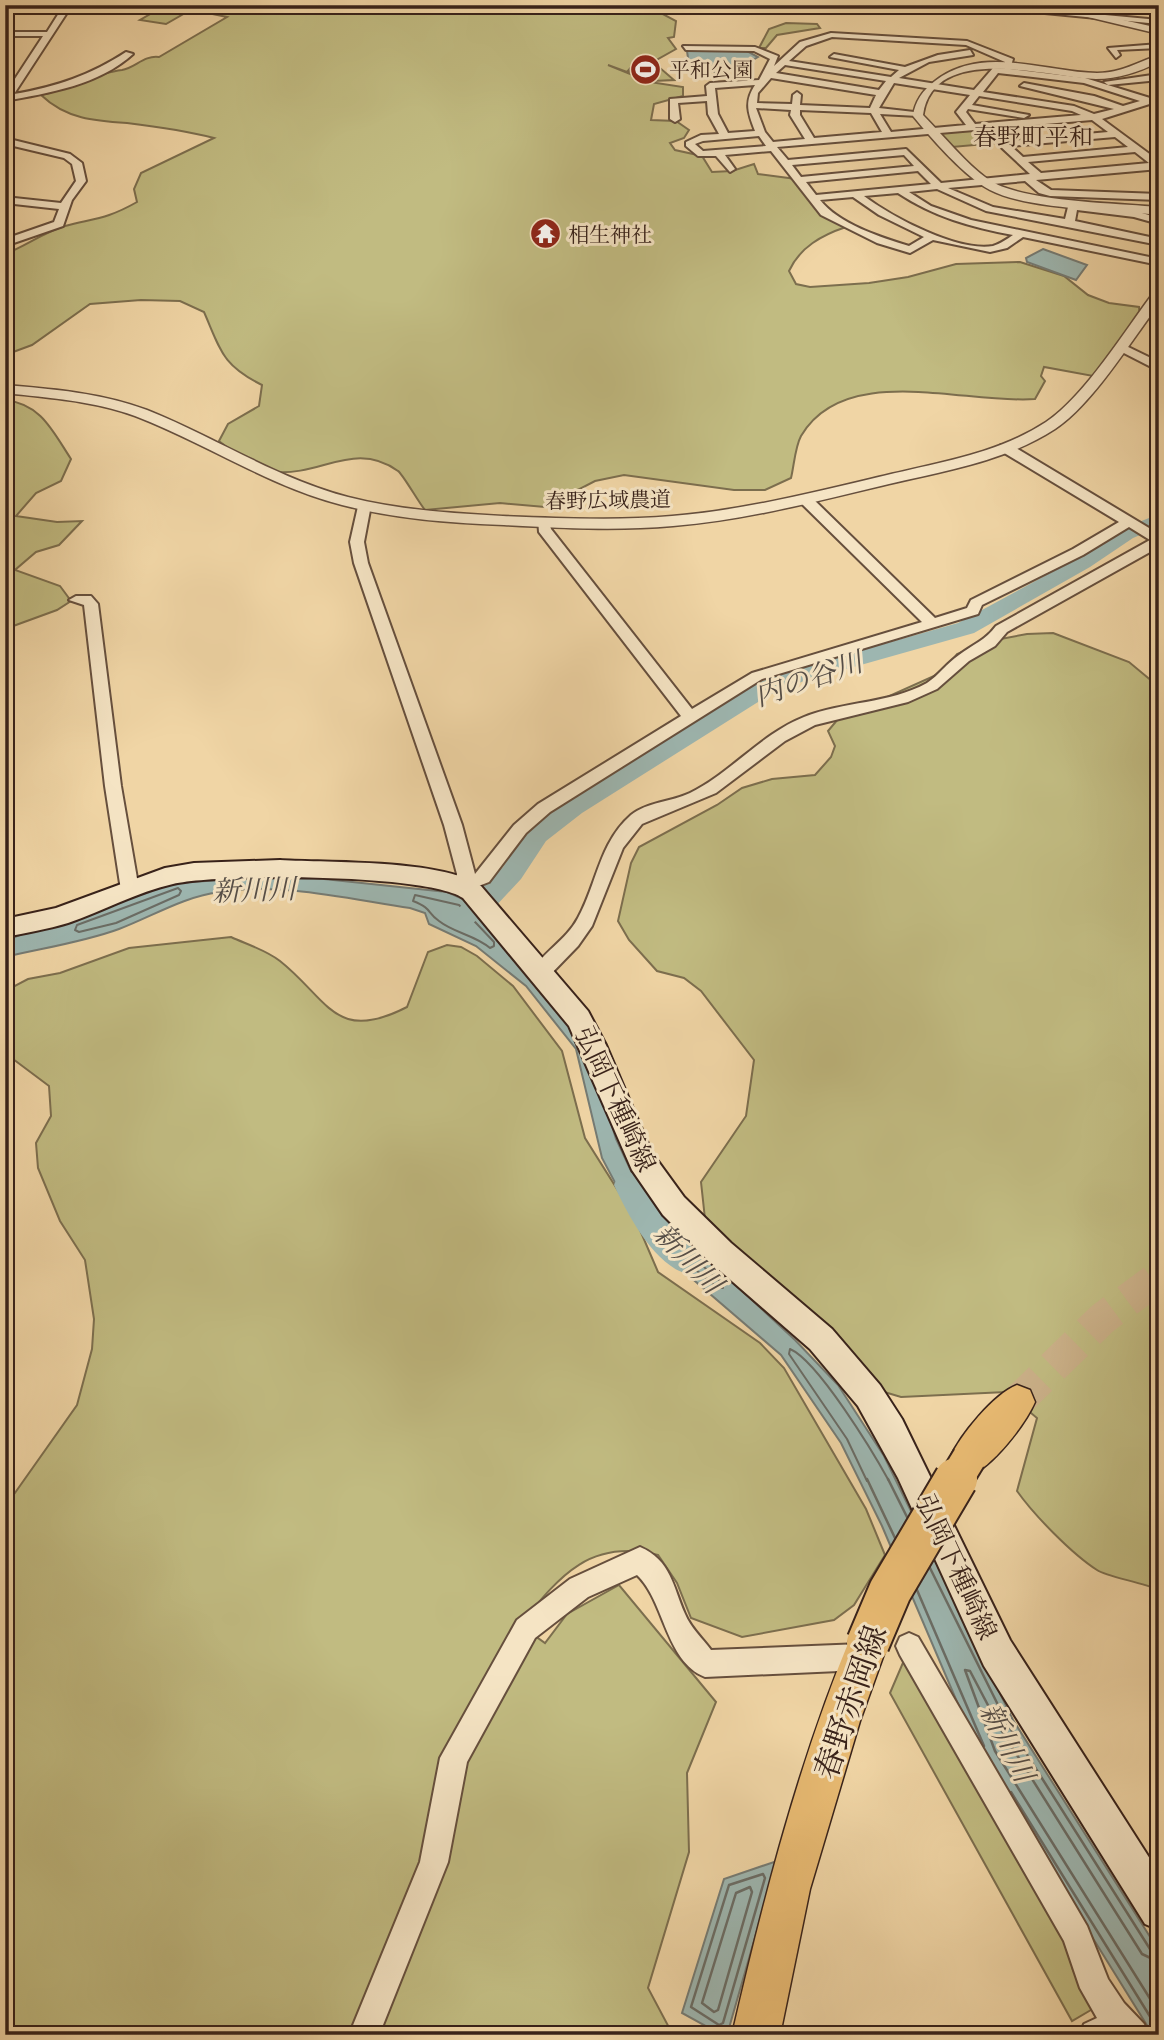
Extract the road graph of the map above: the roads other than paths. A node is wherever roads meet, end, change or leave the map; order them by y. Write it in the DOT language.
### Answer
graph roads {
  1 [pos="68,5"];
  2 [pos="967,5"];
  3 [pos="1042,5"];
  4 [pos="986,6"];
  5 [pos="1099,18"];
  6 [pos="1159,22"];
  7 [pos="1159,31"];
  8 [pos="5,34"];
  9 [pos="50,34"];
  10 [pos="812,41"];
  11 [pos="930,41"];
  12 [pos="1159,46"];
  13 [pos="849,47"];
  14 [pos="686,48"];
  15 [pos="795,51"];
  16 [pos="989,52"];
  17 [pos="807,53"];
  18 [pos="129,54"];
  19 [pos="819,55"];
  20 [pos="1116,55"];
  21 [pos="781,62"];
  22 [pos="869,62"];
  23 [pos="1155,63"];
  24 [pos="1008,66"];
  25 [pos="905,68"];
  26 [pos="1032,74"];
  27 [pos="765,78"];
  28 [pos="894,80"];
  29 [pos="808,81"];
  30 [pos="1085,81"];
  31 [pos="1157,81"];
  32 [pos="934,86"];
  33 [pos="1024,86"];
  34 [pos="844,87"];
  35 [pos="1159,91"];
  36 [pos="881,93"];
  37 [pos="975,93"];
  38 [pos="6,98"];
  39 [pos="711,98"];
  40 [pos="1014,99"];
  41 [pos="1154,99"];
  42 [pos="751,105"];
  43 [pos="964,106"];
  44 [pos="794,107"];
  45 [pos="833,108"];
  46 [pos="1125,110"];
  47 [pos="874,111"];
  48 [pos="918,113"];
  49 [pos="1094,117"];
  50 [pos="676,119"];
  51 [pos="1041,121"];
  52 [pos="972,127"];
  53 [pos="931,131"];
  54 [pos="761,133"];
  55 [pos="888,134"];
  56 [pos="1117,134"];
  57 [pos="725,136"];
  58 [pos="850,138"];
  59 [pos="5,141"];
  60 [pos="811,142"];
  61 [pos="772,147"];
  62 [pos="1137,149"];
  63 [pos="719,153"];
  64 [pos="1020,160"];
  65 [pos="786,163"];
  66 [pos="1158,165"];
  67 [pos="1119,168"];
  68 [pos="730,169"];
  69 [pos="922,169"];
  70 [pos="1079,172"];
  71 [pos="1038,176"];
  72 [pos="1027,177"];
  73 [pos="1129,177"];
  74 [pos="800,180"];
  75 [pos="983,181"];
  76 [pos="939,185"];
  77 [pos="1140,186"];
  78 [pos="900,190"];
  79 [pos="854,193"];
  80 [pos="1105,194"];
  81 [pos="1155,196"];
  82 [pos="814,198"];
  83 [pos="1033,198"];
  84 [pos="5,200"];
  85 [pos="65,206"];
  86 [pos="1159,211"];
  87 [pos="1028,216"];
  88 [pos="1159,221"];
  89 [pos="1069,223"];
  90 [pos="1022,234"];
  91 [pos="933,236"];
  92 [pos="1159,242"];
  93 [pos="5,243"];
  94 [pos="1159,262"];
  95 [pos="1159,295"];
  96 [pos="1122,348"];
  97 [pos="1159,367"];
  98 [pos="5,389"];
  99 [pos="1006,448"];
  100 [pos="806,499"];
  101 [pos="364,505"];
  102 [pos="544,522"];
  103 [pos="1130,523"];
  104 [pos="1157,539"];
  105 [pos="76,600"];
  106 [pos="975,612"];
  107 [pos="932,623"];
  108 [pos="999,627"];
  109 [pos="690,717"];
  110 [pos="130,890"];
  111 [pos="475,897"];
  112 [pos="5,928"];
  113 [pos="539,974"];
  114 [pos="1017,1402"];
  115 [pos="879,1648"];
  116 [pos="1159,1910"];
  117 [pos="1115,2031"];
  118 [pos="364,2035"];
  119 [pos="756,2035"];
  1 -- 9 [label="street"];
  2 -- 4 [label="street"];
  3 -- 5 [label="street"];
  4 -- 5 [label="street"];
  5 -- 6 [label="street"];
  5 -- 7 [label="street"];
  8 -- 9 [label="street"];
  9 -- 38 [label="street"];
  10 -- 11 [label="street"];
  10 -- 13 [label="street"];
  10 -- 15 [label="street"];
  11 -- 16 [label="street"];
  11 -- 22 [label="street"];
  12 -- 20 [label="street"];
  14 -- 27 [label="street"];
  15 -- 17 [label="street"];
  15 -- 21 [label="street"];
  16 -- 24 [label="street"];
  16 -- 25 [label="street"];
  18 -- 38 [label="street"];
  19 -- 22 [label="street"];
  21 -- 27 [label="street"];
  21 -- 28 [label="street"];
  22 -- 25 [label="street"];
  23 -- 24 [label="street"];
  24 -- 32 [label="street"];
  25 -- 28 [label="street"];
  26 -- 30 [label="street"];
  26 -- 33 [label="street"];
  26 -- 37 [label="street"];
  27 -- 29 [label="street"];
  27 -- 39 [label="street"];
  27 -- 42 [label="street"];
  28 -- 32 [label="street"];
  28 -- 36 [label="street"];
  29 -- 34 [label="street"];
  29 -- 44 [label="street"];
  30 -- 31 [label="street"];
  30 -- 41 [label="street"];
  31 -- 35 [label="street"];
  32 -- 37 [label="street"];
  32 -- 48 [label="street"];
  33 -- 40 [label="street"];
  33 -- 46 [label="street"];
  34 -- 36 [label="street"];
  34 -- 45 [label="street"];
  36 -- 47 [label="street"];
  37 -- 40 [label="street"];
  37 -- 43 [label="street"];
  39 -- 50 [label="street"];
  39 -- 57 [label="street"];
  40 -- 49 [label="street"];
  41 -- 46 [label="street"];
  42 -- 44 [label="street"];
  42 -- 54 [label="street"];
  43 -- 51 [label="street"];
  43 -- 52 [label="street"];
  44 -- 45 [label="street"];
  44 -- 60 [label="street"];
  45 -- 47 [label="street"];
  45 -- 58 [label="street"];
  46 -- 49 [label="street"];
  47 -- 48 [label="street"];
  47 -- 55 [label="street"];
  48 -- 53 [label="street"];
  49 -- 51 [label="street"];
  49 -- 56 [label="street"];
  51 -- 52 [label="street"];
  52 -- 53 [label="street"];
  53 -- 55 [label="street"];
  53 -- 75 [label="street"];
  54 -- 57 [label="street"];
  54 -- 61 [label="street"];
  55 -- 58 [label="street"];
  56 -- 62 [label="street"];
  56 -- 64 [label="street"];
  57 -- 63 [label="street"];
  58 -- 60 [label="street"];
  59 -- 85 [label="street"];
  60 -- 61 [label="street"];
  61 -- 63 [label="street"];
  61 -- 65 [label="street"];
  62 -- 64 [label="street"];
  62 -- 66 [label="street"];
  63 -- 68 [label="street"];
  64 -- 71 [label="street"];
  65 -- 69 [label="street"];
  65 -- 74 [label="street"];
  66 -- 67 [label="street"];
  67 -- 70 [label="street"];
  67 -- 73 [label="street"];
  69 -- 74 [label="street"];
  69 -- 76 [label="street"];
  70 -- 71 [label="street"];
  70 -- 80 [label="street"];
  71 -- 72 [label="street"];
  72 -- 75 [label="street"];
  72 -- 80 [label="street"];
  74 -- 82 [label="street"];
  75 -- 76 [label="street"];
  75 -- 83 [label="street"];
  76 -- 78 [label="street"];
  76 -- 87 [label="street"];
  77 -- 81 [label="street"];
  78 -- 79 [label="street"];
  78 -- 90 [label="street"];
  79 -- 82 [label="street"];
  79 -- 91 [label="street"];
  80 -- 81 [label="street"];
  82 -- 91 [label="street"];
  83 -- 86 [label="street"];
  83 -- 87 [label="street"];
  84 -- 85 [label="street"];
  85 -- 93 [label="street"];
  87 -- 89 [label="street"];
  87 -- 90 [label="street"];
  88 -- 89 [label="street"];
  89 -- 92 [label="street"];
  90 -- 91 [label="street"];
  90 -- 94 [label="street"];
  95 -- 96 [label="street, 春野広域農道"];
  96 -- 97 [label="street"];
  96 -- 99 [label="street, 春野広域農道"];
  98 -- 101 [label="street, 春野広域農道"];
  99 -- 100 [label="street, 春野広域農道"];
  99 -- 103 [label="street"];
  100 -- 102 [label="street, 春野広域農道"];
  100 -- 107 [label="street"];
  101 -- 102 [label="street, 春野広域農道"];
  101 -- 111 [label="street"];
  102 -- 109 [label="street"];
  103 -- 104 [label="street"];
  103 -- 106 [label="street"];
  104 -- 108 [label="street"];
  105 -- 110 [label="street"];
  106 -- 107 [label="street"];
  106 -- 108 [label="street"];
  107 -- 109 [label="street"];
  108 -- 113 [label="street"];
  109 -- 111 [label="street"];
  110 -- 111 [label="main road"];
  110 -- 112 [label="main road"];
  111 -- 113 [label="main road, 弘岡下種崎線"];
  113 -- 116 [label="main road, 弘岡下種崎線"];
  114 -- 115 [label="main road, 春野赤岡線, bridge"];
  115 -- 117 [label="street"];
  115 -- 118 [label="street"];
  115 -- 119 [label="main road, 春野赤岡線"];
}
